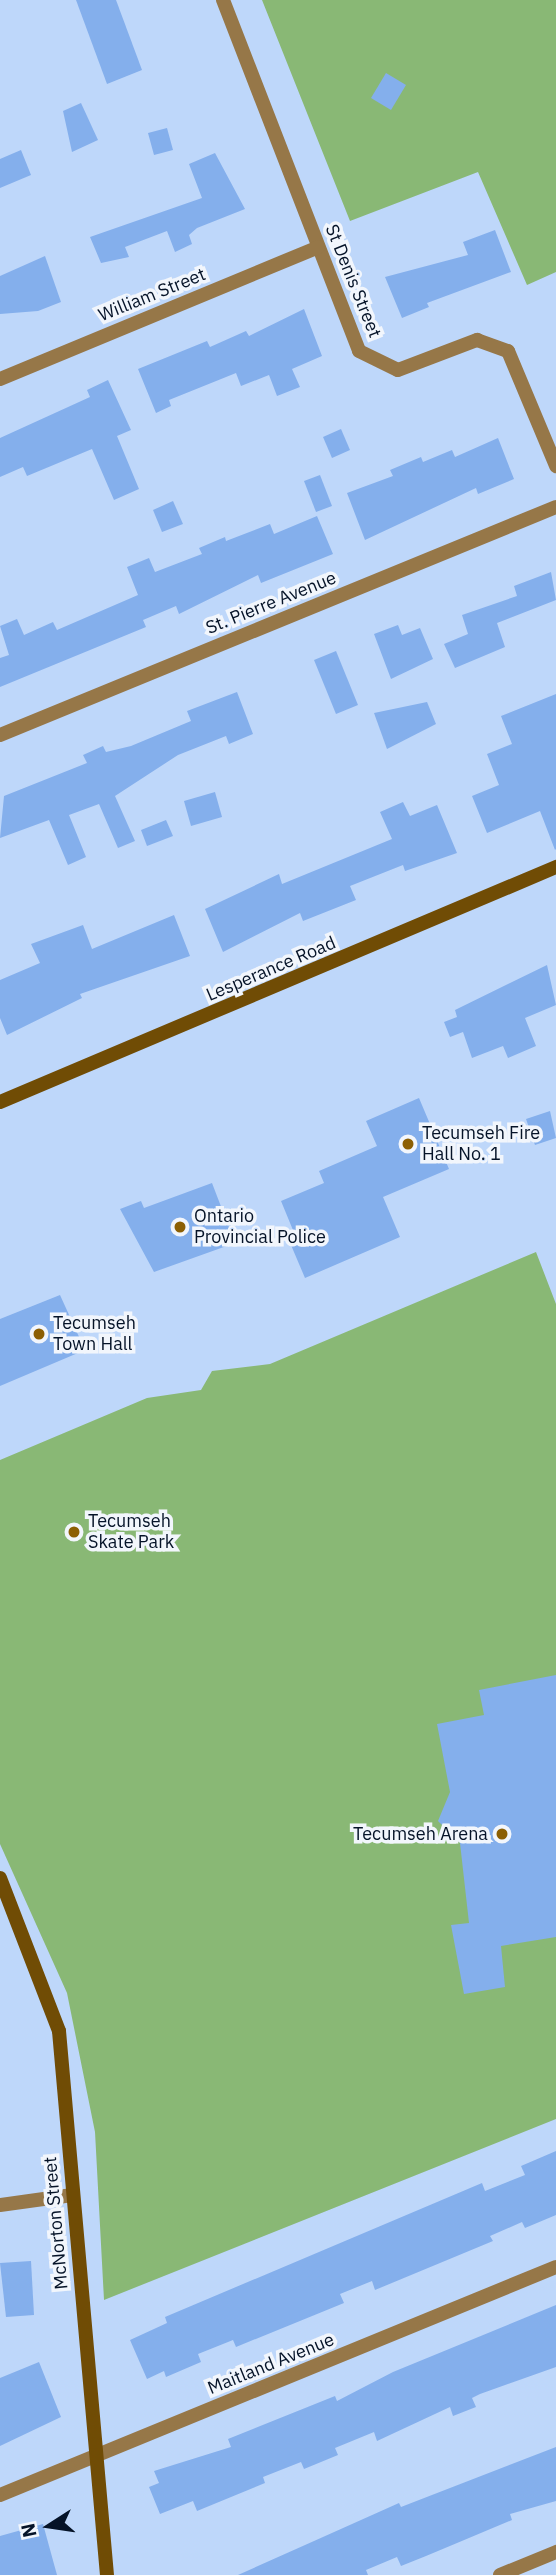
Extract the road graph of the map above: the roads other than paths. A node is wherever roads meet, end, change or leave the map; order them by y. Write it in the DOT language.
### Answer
graph roads {
  1 [pos="223,0"];
  2 [pos="318,247"];
  3 [pos="0,379"];
  4 [pos="556,466"];
  5 [pos="556,507"];
  6 [pos="0,735"];
  7 [pos="556,867"];
  8 [pos="0,1102"];
  9 [pos="0,1878"];
  10 [pos="72,2195"];
  11 [pos="0,2205"];
  12 [pos="556,2267"];
  13 [pos="97,2456"];
  14 [pos="0,2496"];
  15 [pos="556,2552"];
  16 [pos="107,2575"];
  17 [pos="500,2575"];
  1 -- 2 [label="street, St Denis Street"];
  2 -- 3 [label="street, William Street"];
  2 -- 4 [label="street, St Denis Street"];
  5 -- 6 [label="street, St. Pierre Avenue"];
  7 -- 8 [label="street, Lesperance Road"];
  9 -- 10 [label="street, McNorton Street"];
  10 -- 11 [label="street"];
  10 -- 13 [label="street, McNorton Street"];
  12 -- 13 [label="street, Maitland Avenue"];
  13 -- 14 [label="street, Maitland Avenue"];
  13 -- 16 [label="street, McNorton Street"];
  15 -- 17 [label="street"];
}
